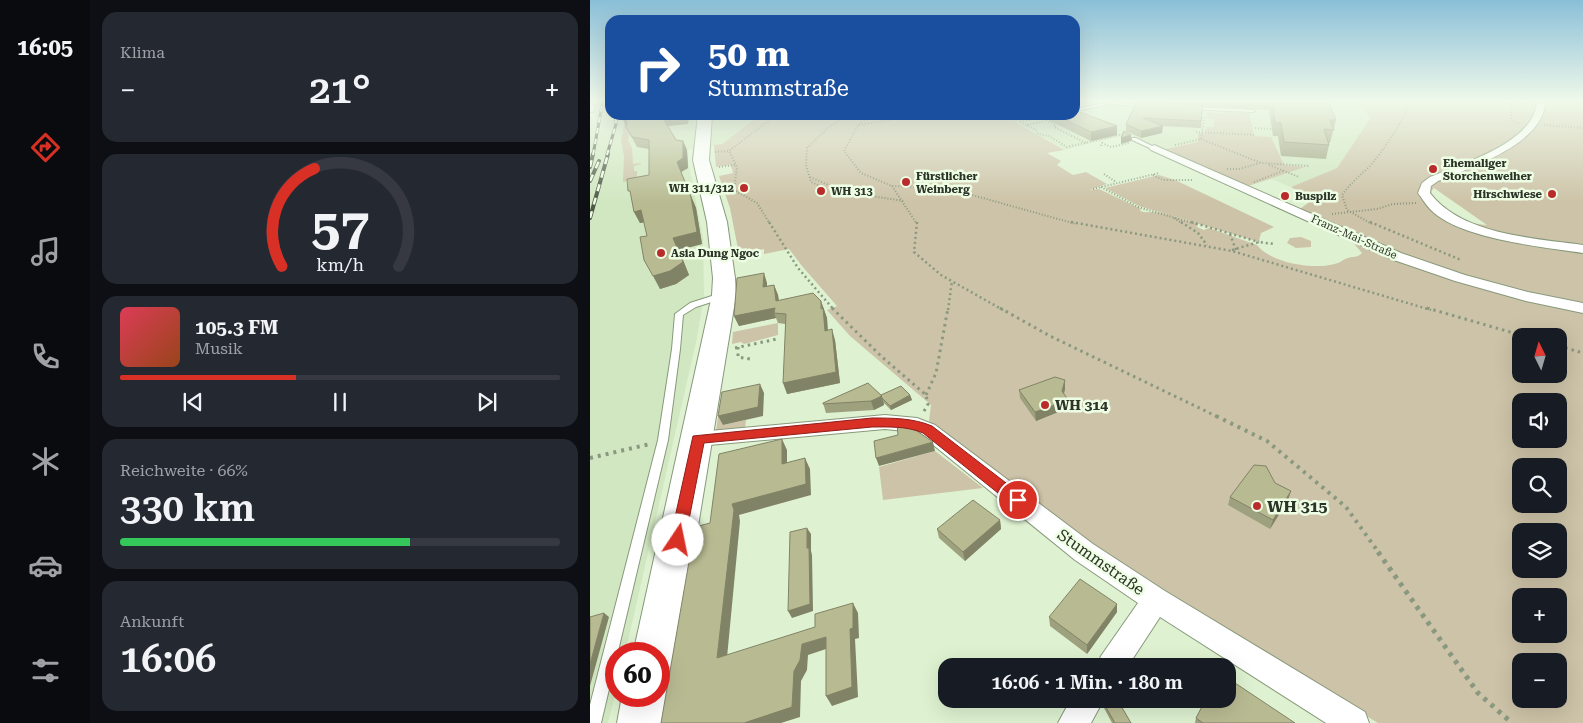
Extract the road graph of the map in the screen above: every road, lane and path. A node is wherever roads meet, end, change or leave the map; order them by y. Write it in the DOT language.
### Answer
graph roads {
  1 [pos="1203,133"];
  2 [pos="704,134"];
  3 [pos="752,134"];
  4 [pos="823,134"];
  5 [pos="853,134"];
  6 [pos="1038,134"];
  7 [pos="1069,134"];
  8 [pos="1124,134"];
  9 [pos="1223,134"];
  10 [pos="1393,134"];
  11 [pos="1525,134"];
  12 [pos="1256,135"];
  13 [pos="1134,139"];
  14 [pos="1201,139"];
  15 [pos="1086,143"];
  16 [pos="1156,149"];
  17 [pos="1261,162"];
  18 [pos="1266,163"];
  19 [pos="735,165"];
  20 [pos="1310,166"];
  21 [pos="720,167"];
  22 [pos="1232,168"];
  23 [pos="1284,171"];
  24 [pos="1160,173"];
  25 [pos="1104,174"];
  26 [pos="1152,175"];
  27 [pos="810,177"];
  28 [pos="1299,177"];
  29 [pos="1192,180"];
  30 [pos="1259,180"];
  31 [pos="1116,182"];
  32 [pos="818,186"];
  33 [pos="892,186"];
  34 [pos="1101,187"];
  35 [pos="1093,189"];
  36 [pos="904,202"];
  37 [pos="1414,203"];
  38 [pos="1350,212"];
  39 [pos="1170,216"];
  40 [pos="1230,234"];
  41 [pos="1259,242"];
  42 [pos="1274,244"];
  43 [pos="1208,246"];
  44 [pos="1583,249"];
  45 [pos="1234,250"];
  46 [pos="1461,260"];
  47 [pos="952,281"];
  48 [pos="724,287"];
  49 [pos="1583,308"];
  50 [pos="1512,333"];
  51 [pos="778,339"];
  52 [pos="1568,349"];
  53 [pos="1583,353"];
  54 [pos="750,359"];
  55 [pos="926,394"];
  56 [pos="917,425"];
  57 [pos="698,439"];
  58 [pos="663,440"];
  59 [pos="590,458"];
  60 [pos="1156,600"];
  61 [pos="657,642"];
  62 [pos="1116,658"];
  63 [pos="644,707"];
  64 [pos="1083,708"];
  65 [pos="593,723"];
  66 [pos="641,723"];
  67 [pos="1073,723"];
  68 [pos="1354,723"];
  69 [pos="1512,723"];
  1 -- 14 [label="path"];
  2 -- 48 [label="main road"];
  3 -- 19 [label="path"];
  4 -- 27 [label="path"];
  5 -- 33 [label="path"];
  6 -- 15 [label="path"];
  7 -- 15 [label="path"];
  8 -- 15 [label="path"];
  9 -- 12 [label="path"];
  10 -- 38 [label="path"];
  11 -- 44 [label="street"];
  13 -- 16 [label="lane, Franz-Mai-Straße"];
  14 -- 16 [label="path"];
  14 -- 17 [label="path"];
  16 -- 49 [label="street, Franz-Mai-Straße"];
  17 -- 18 [label="path"];
  17 -- 22 [label="path"];
  18 -- 20 [label="path"];
  18 -- 23 [label="path"];
  19 -- 21 [label="path"];
  19 -- 55 [label="path"];
  23 -- 28 [label="path"];
  23 -- 30 [label="path"];
  24 -- 26 [label="path"];
  25 -- 31 [label="path"];
  26 -- 29 [label="path"];
  26 -- 34 [label="path"];
  27 -- 32 [label="path"];
  27 -- 36 [label="path"];
  33 -- 36 [label="path"];
  33 -- 43 [label="path"];
  34 -- 35 [label="path"];
  34 -- 39 [label="path"];
  36 -- 47 [label="path"];
  37 -- 38 [label="path"];
  38 -- 46 [label="path"];
  39 -- 40 [label="path"];
  39 -- 43 [label="path"];
  40 -- 41 [label="path"];
  40 -- 45 [label="path"];
  41 -- 42 [label="path"];
  41 -- 45 [label="path"];
  43 -- 45 [label="path"];
  45 -- 50 [label="path"];
  47 -- 55 [label="path"];
  47 -- 69 [label="path"];
  48 -- 57 [label="main road"];
  48 -- 58 [label="lane"];
  51 -- 54 [label="path"];
  52 -- 53 [label="path"];
  55 -- 56 [label="path"];
  56 -- 57 [label="street, Stummstraße"];
  56 -- 60 [label="street, Stummstraße"];
  57 -- 61 [label="main road"];
  58 -- 59 [label="path"];
  58 -- 65 [label="lane"];
  60 -- 62 [label="street"];
  60 -- 68 [label="street, Stummstraße"];
  63 -- 66 [label="main road"];
  64 -- 67 [label="street"];
}
